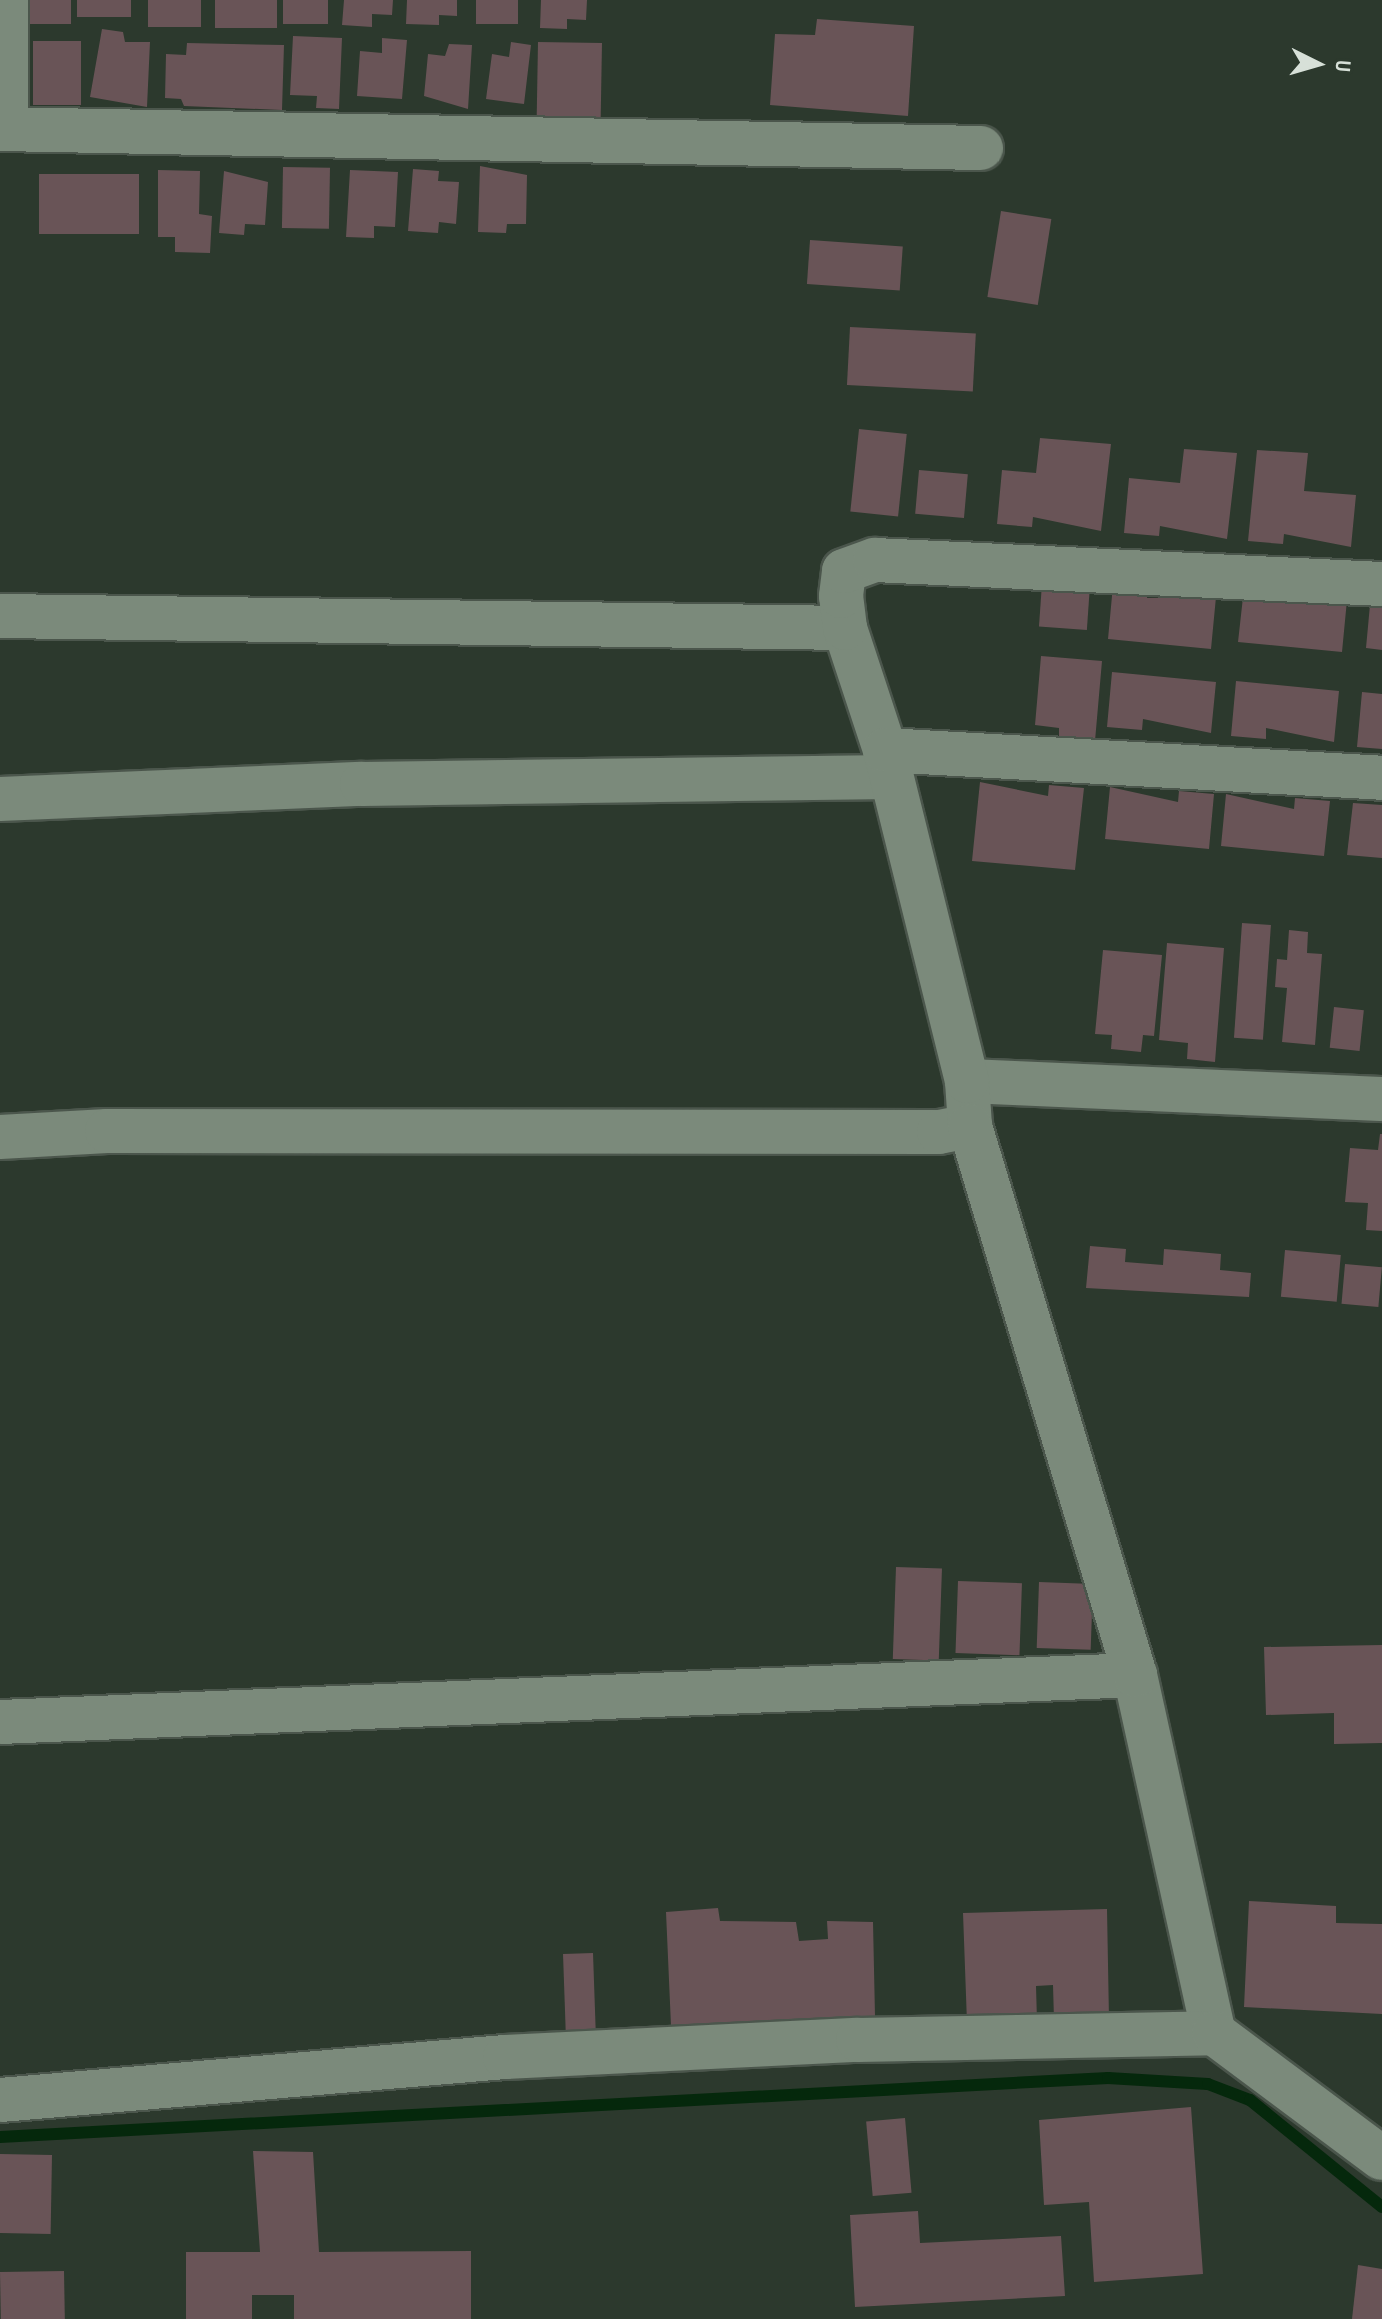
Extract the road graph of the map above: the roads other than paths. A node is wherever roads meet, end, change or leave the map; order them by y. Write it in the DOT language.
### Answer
graph roads {
  1 [pos="6,0"];
  2 [pos="3,129"];
  3 [pos="981,148"];
  4 [pos="1382,584"];
  5 [pos="0,616"];
  6 [pos="845,628"];
  7 [pos="888,764"];
  8 [pos="1382,778"];
  9 [pos="0,799"];
  10 [pos="967,1081"];
  11 [pos="1382,1099"];
  12 [pos="970,1126"];
  13 [pos="0,1137"];
  14 [pos="1135,1675"];
  15 [pos="0,1722"];
  16 [pos="1214,2033"];
  17 [pos="0,2100"];
  18 [pos="1382,2158"];
  1 -- 2 [label="street"];
  2 -- 3 [label="street"];
  4 -- 6 [label="street"];
  5 -- 6 [label="street"];
  6 -- 7 [label="street"];
  7 -- 8 [label="street"];
  7 -- 9 [label="street"];
  7 -- 10 [label="street"];
  10 -- 11 [label="street"];
  10 -- 12 [label="street"];
  12 -- 13 [label="street"];
  12 -- 14 [label="street"];
  14 -- 15 [label="street"];
  14 -- 16 [label="street"];
  16 -- 17 [label="street"];
  16 -- 18 [label="street"];
}
